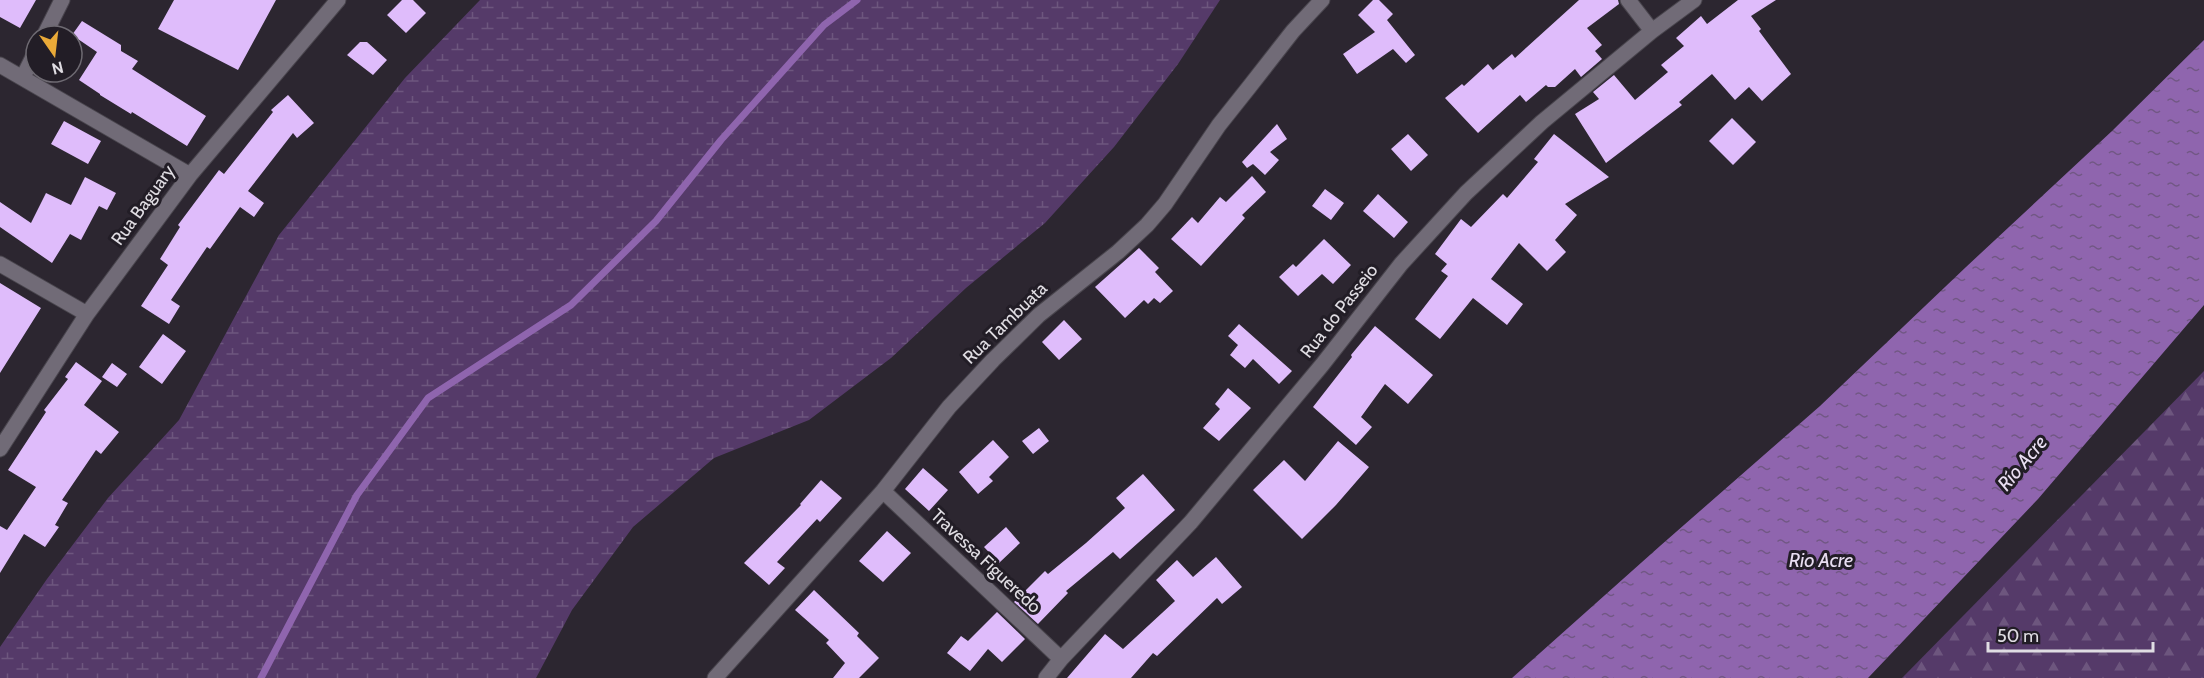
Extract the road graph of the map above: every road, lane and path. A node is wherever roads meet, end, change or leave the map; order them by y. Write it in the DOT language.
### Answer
graph roads {
  1 [pos="62,0"];
  2 [pos="338,0"];
  3 [pos="1322,0"];
  4 [pos="1628,0"];
  5 [pos="1694,0"];
  6 [pos="50,24"];
  7 [pos="1652,31"];
  8 [pos="0,65"];
  9 [pos="23,77"];
  10 [pos="190,175"];
  11 [pos="0,264"];
  12 [pos="87,314"];
  13 [pos="0,449"];
  14 [pos="884,491"];
  15 [pos="1061,659"];
  16 [pos="715,678"];
  17 [pos="1046,678"];
  1 -- 6 [label="street"];
  2 -- 10 [label="street, Rua Baguary"];
  3 -- 14 [label="street, Rua Tambuata"];
  4 -- 7 [label="street"];
  5 -- 7 [label="street, Rua do Passeio"];
  7 -- 15 [label="street, Rua do Passeio"];
  8 -- 9 [label="street"];
  9 -- 10 [label="street"];
  10 -- 12 [label="street, Rua Baguary"];
  11 -- 12 [label="street"];
  12 -- 13 [label="street, Rua Baguary"];
  14 -- 15 [label="street, Travessa Figueredo"];
  14 -- 16 [label="street, Rua Tambuata"];
  15 -- 17 [label="street, Rua do Passeio"];
}
